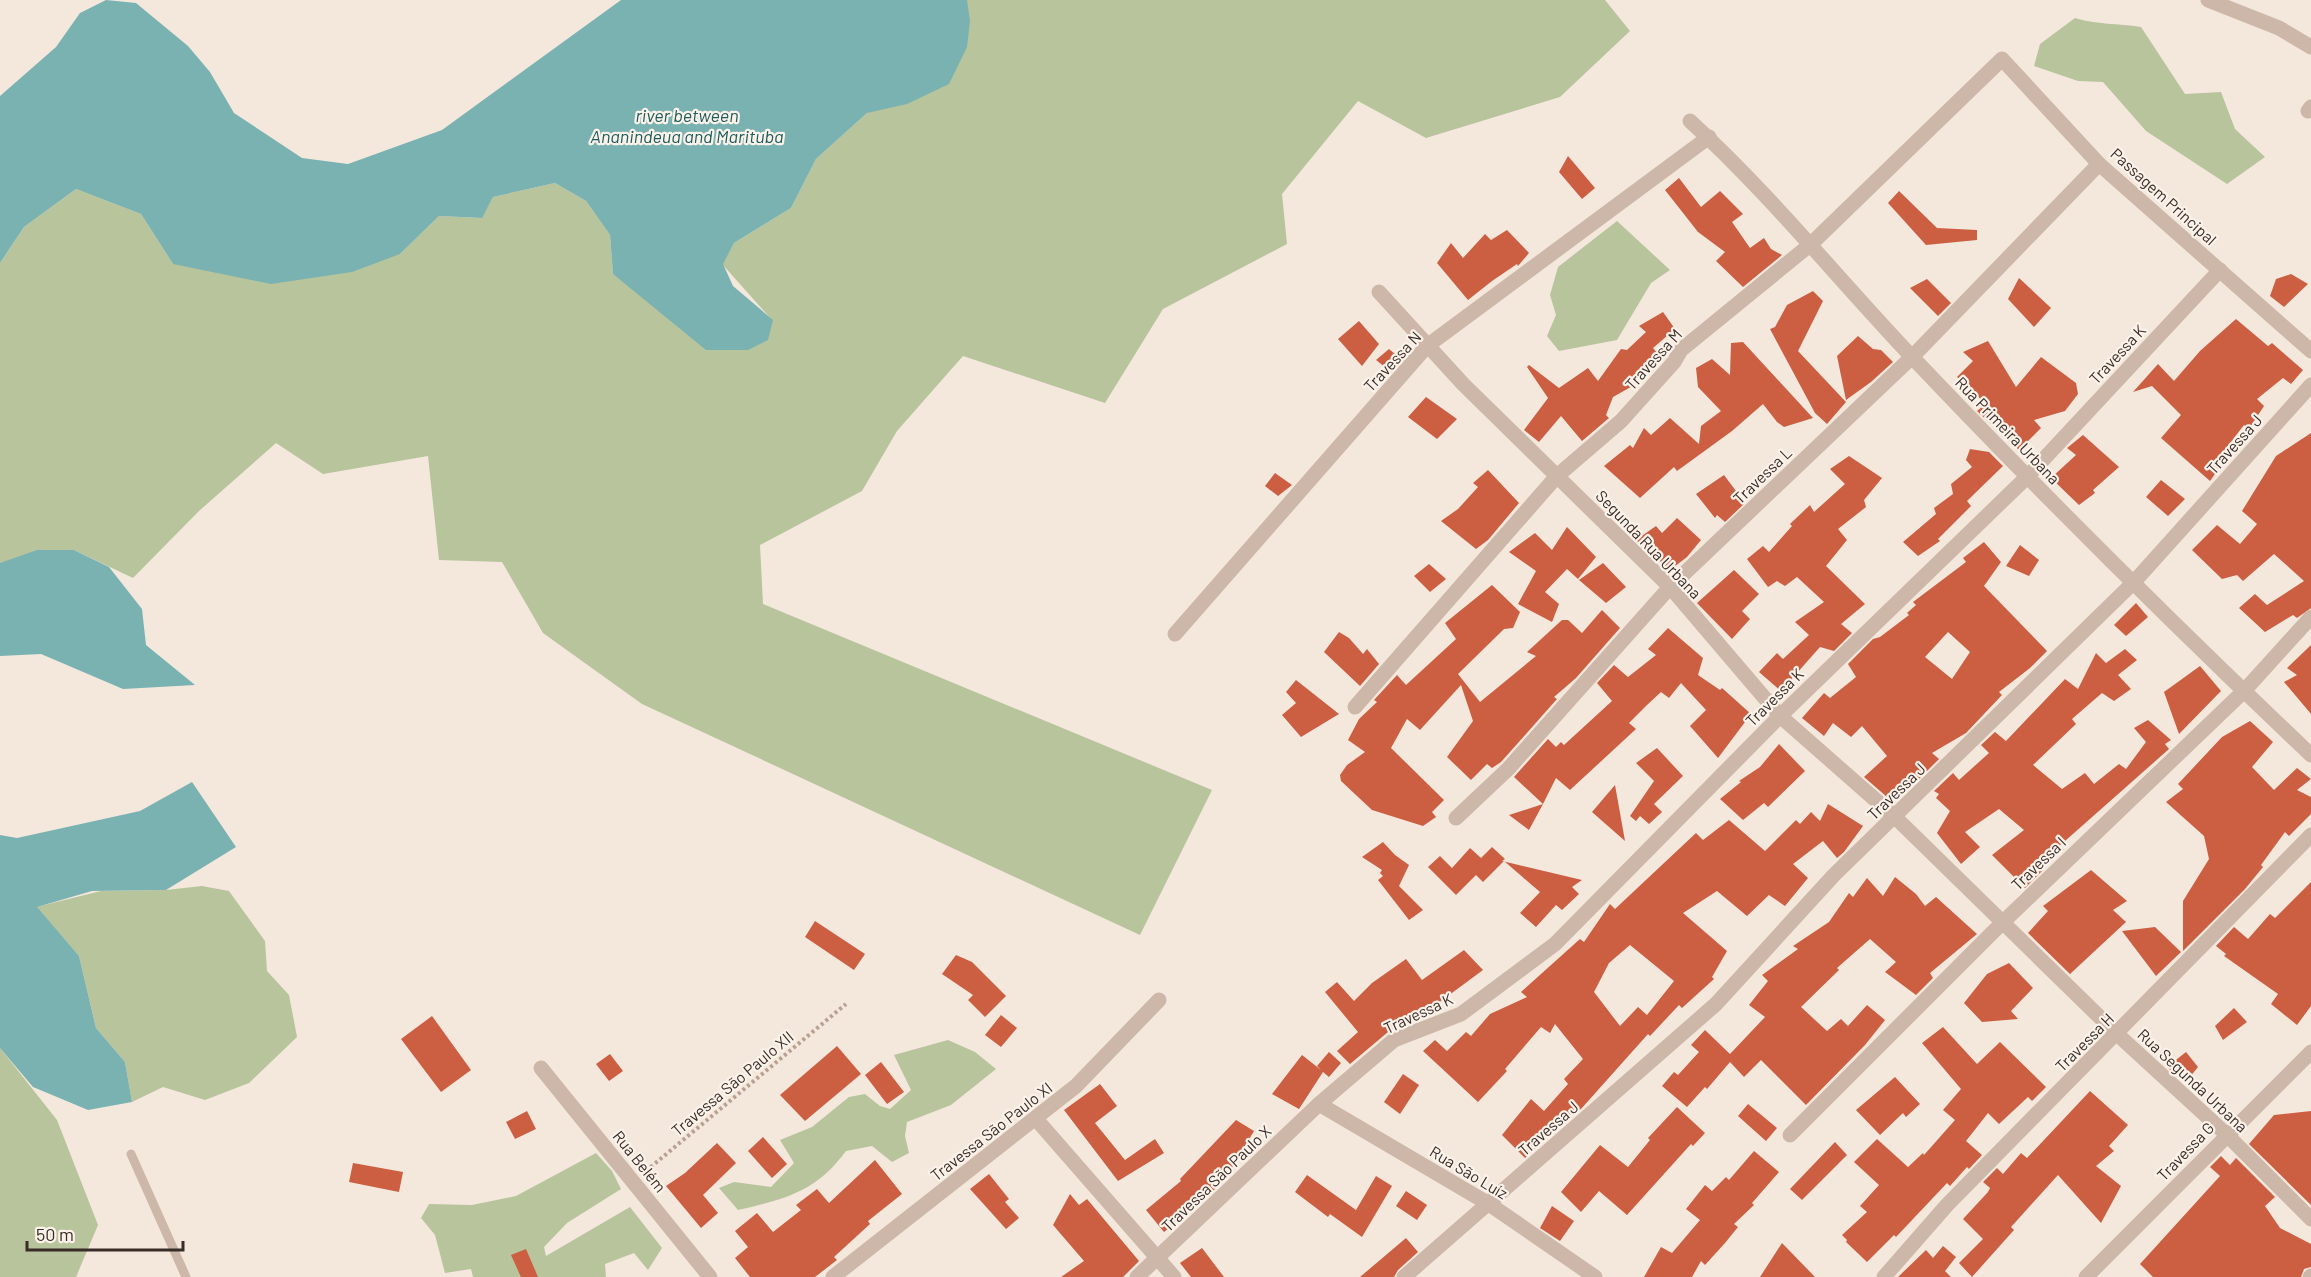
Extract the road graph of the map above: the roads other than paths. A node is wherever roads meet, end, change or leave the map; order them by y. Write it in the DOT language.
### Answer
graph roads {
  1 [pos="2208,0"];
  2 [pos="2311,47"];
  3 [pos="2002,59"];
  4 [pos="1690,121"];
  5 [pos="1709,137"];
  6 [pos="2099,164"];
  7 [pos="1811,244"];
  8 [pos="2220,270"];
  9 [pos="1379,292"];
  10 [pos="1427,346"];
  11 [pos="2311,351"];
  12 [pos="1912,357"];
  13 [pos="2311,385"];
  14 [pos="1557,476"];
  15 [pos="2028,476"];
  16 [pos="2134,582"];
  17 [pos="1670,587"];
  18 [pos="2311,617"];
  19 [pos="1175,634"];
  20 [pos="2244,691"];
  21 [pos="1355,707"];
  22 [pos="1780,716"];
  23 [pos="2311,755"];
  24 [pos="1895,817"];
  25 [pos="1456,818"];
  26 [pos="2311,835"];
  27 [pos="2002,922"];
  28 [pos="1159,1000"];
  29 [pos="2118,1034"];
  30 [pos="2311,1052"];
  31 [pos="541,1068"];
  32 [pos="1319,1104"];
  33 [pos="1036,1119"];
  34 [pos="2226,1134"];
  35 [pos="1790,1135"];
  36 [pos="131,1154"];
  37 [pos="1489,1204"];
  38 [pos="2311,1219"];
  39 [pos="1158,1259"];
  40 [pos="186,1277"];
  41 [pos="710,1277"];
  42 [pos="833,1277"];
  43 [pos="1137,1277"];
  44 [pos="1174,1277"];
  45 [pos="1404,1277"];
  46 [pos="1595,1277"];
  47 [pos="1884,1277"];
  48 [pos="2086,1277"];
  1 -- 2 [label="street"];
  3 -- 6 [label="street, Passagem Principal"];
  3 -- 7 [label="street, Travessa M"];
  4 -- 5 [label="street, Rua Primeira Urbana"];
  5 -- 7 [label="street, Rua Primeira Urbana"];
  5 -- 10 [label="street, Travessa N"];
  6 -- 8 [label="street, Passagem Principal"];
  6 -- 12 [label="street, Travessa L"];
  7 -- 12 [label="street, Rua Primeira Urbana"];
  7 -- 14 [label="street, Travessa M"];
  8 -- 11 [label="street, Passagem Principal"];
  8 -- 15 [label="street, Travessa K"];
  9 -- 10 [label="street, Segunda Rua Urbana"];
  10 -- 14 [label="street, Segunda Rua Urbana"];
  10 -- 19 [label="street, Travessa N"];
  12 -- 15 [label="street, Rua Primeira Urbana"];
  12 -- 17 [label="street, Travessa L"];
  13 -- 16 [label="street, Travessa J"];
  14 -- 17 [label="street, Segunda Rua Urbana"];
  14 -- 21 [label="street, Travessa M"];
  15 -- 16 [label="street, Rua Primeira Urbana"];
  15 -- 22 [label="street, Travessa K"];
  16 -- 20 [label="street, Rua Primeira Urbana"];
  16 -- 24 [label="street, Travessa J"];
  17 -- 22 [label="street, Segunda Rua Urbana"];
  17 -- 25 [label="street, Travessa L"];
  18 -- 20 [label="street, Travessa I"];
  20 -- 23 [label="street, Rua Primeira Urbana"];
  20 -- 27 [label="street, Travessa I"];
  22 -- 24 [label="street, Segunda Rua Urbana"];
  22 -- 32 [label="street, Travessa K"];
  24 -- 27 [label="street, Rua Segunda Urbana"];
  24 -- 37 [label="street, Travessa J"];
  26 -- 29 [label="street, Travessa H"];
  27 -- 29 [label="street, Rua Segunda Urbana"];
  27 -- 35 [label="street, Travessa I"];
  28 -- 33 [label="street, Travessa São Paulo XI"];
  29 -- 34 [label="street, Rua Segunda Urbana"];
  29 -- 47 [label="street, Travessa H"];
  30 -- 34 [label="street, Travessa G"];
  31 -- 41 [label="street, Rua Belém"];
  32 -- 37 [label="street, Rua São Luíz"];
  32 -- 39 [label="street, Travessa São Paulo X"];
  33 -- 39 [label="street"];
  33 -- 42 [label="street, Travessa São Paulo XI"];
  34 -- 38 [label="street, Rua Segunda Urbana"];
  34 -- 48 [label="street, Travessa G"];
  36 -- 40 [label="lane"];
  37 -- 45 [label="street, Travessa J"];
  37 -- 46 [label="street, Rua São Luíz"];
  39 -- 43 [label="street, Travessa São Paulo X"];
  39 -- 44 [label="street"];
}
